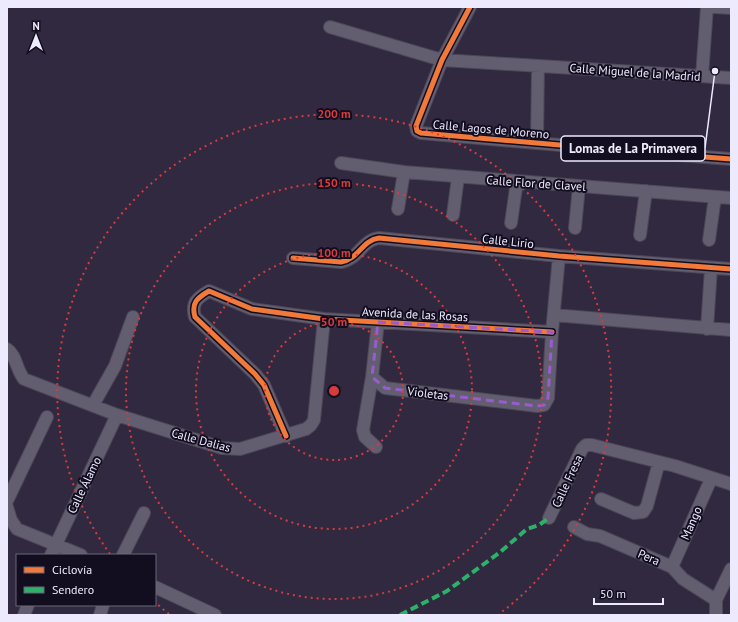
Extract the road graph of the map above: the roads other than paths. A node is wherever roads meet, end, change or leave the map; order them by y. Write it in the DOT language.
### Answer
graph roads {
  1 [pos="470,7"];
  2 [pos="707,7"];
  3 [pos="714,7"];
  4 [pos="731,8"];
  5 [pos="330,27"];
  6 [pos="442,60"];
  7 [pos="538,66"];
  8 [pos="702,76"];
  9 [pos="731,78"];
  10 [pos="537,143"];
  11 [pos="731,159"];
  12 [pos="340,163"];
  13 [pos="404,172"];
  14 [pos="458,176"];
  15 [pos="517,181"];
  16 [pos="579,186"];
  17 [pos="646,191"];
  18 [pos="715,197"];
  19 [pos="731,198"];
  20 [pos="398,208"];
  21 [pos="453,215"];
  22 [pos="511,223"];
  23 [pos="575,228"];
  24 [pos="640,235"];
  25 [pos="709,240"];
  26 [pos="559,256"];
  27 [pos="292,258"];
  28 [pos="711,268"];
  29 [pos="731,269"];
  30 [pos="554,316"];
  31 [pos="132,317"];
  32 [pos="324,319"];
  33 [pos="378,322"];
  34 [pos="707,328"];
  35 [pos="731,330"];
  36 [pos="552,332"];
  37 [pos="7,349"];
  38 [pos="372,377"];
  39 [pos="94,405"];
  40 [pos="117,415"];
  41 [pos="47,417"];
  42 [pos="286,436"];
  43 [pos="376,447"];
  44 [pos="659,462"];
  45 [pos="711,479"];
  46 [pos="731,484"];
  47 [pos="601,499"];
  48 [pos="7,502"];
  49 [pos="7,506"];
  50 [pos="144,512"];
  51 [pos="549,518"];
  52 [pos="574,527"];
  53 [pos="53,550"];
  54 [pos="75,554"];
  55 [pos="123,554"];
  56 [pos="672,567"];
  57 [pos="731,569"];
  58 [pos="156,587"];
  59 [pos="716,600"];
  60 [pos="716,614"];
  61 [pos="215,615"];
  1 -- 6 [label="street"];
  2 -- 8 [label="street"];
  3 -- 4 [label="street"];
  5 -- 6 [label="street, Calle Miguel de la Madrid"];
  6 -- 7 [label="street, Calle Miguel de la Madrid"];
  6 -- 10 [label="street, Calle Lagos de Moreno"];
  7 -- 8 [label="street, Calle Miguel de la Madrid"];
  7 -- 10 [label="street"];
  8 -- 9 [label="street, Calle Miguel de la Madrid"];
  10 -- 11 [label="street, Calle Lagos de Moreno"];
  12 -- 13 [label="street, Calle Flor de Clavel"];
  13 -- 14 [label="street, Calle Flor de Clavel"];
  13 -- 20 [label="street"];
  14 -- 15 [label="street, Calle Flor de Clavel"];
  14 -- 21 [label="street"];
  15 -- 16 [label="street, Calle Flor de Clavel"];
  15 -- 22 [label="street"];
  16 -- 17 [label="street, Calle Flor de Clavel"];
  16 -- 23 [label="street"];
  17 -- 18 [label="street, Calle Flor de Clavel"];
  17 -- 24 [label="street"];
  18 -- 19 [label="street, Calle Flor de Clavel"];
  18 -- 25 [label="street"];
  26 -- 27 [label="street, Calle Lirio"];
  26 -- 28 [label="street, Calle Lirio"];
  26 -- 30 [label="street"];
  28 -- 29 [label="street, Calle Lirio"];
  28 -- 34 [label="street"];
  30 -- 34 [label="street"];
  30 -- 36 [label="street"];
  31 -- 39 [label="street"];
  32 -- 33 [label="street, Avenida de las Rosas"];
  32 -- 42 [label="street, Calle Dalias"];
  32 -- 42 [label="street, Avenida de las Rosas"];
  33 -- 36 [label="street, Avenida de las Rosas"];
  33 -- 38 [label="street"];
  34 -- 35 [label="street"];
  36 -- 38 [label="street, Violetas"];
  37 -- 39 [label="street, Calle Dalias"];
  38 -- 43 [label="street"];
  39 -- 40 [label="street, Calle Dalias"];
  40 -- 42 [label="street, Calle Dalias"];
  40 -- 53 [label="street, Calle Álamo"];
  41 -- 48 [label="street"];
  44 -- 45 [label="street"];
  44 -- 47 [label="street"];
  44 -- 51 [label="street, Calle Fresa"];
  45 -- 46 [label="street"];
  45 -- 56 [label="street, Mango"];
  49 -- 53 [label="street"];
  50 -- 55 [label="street"];
  52 -- 56 [label="street, Pera"];
  53 -- 54 [label="street"];
  56 -- 59 [label="street, Pera"];
  57 -- 59 [label="street"];
  58 -- 61 [label="street"];
  59 -- 60 [label="street"];
}
